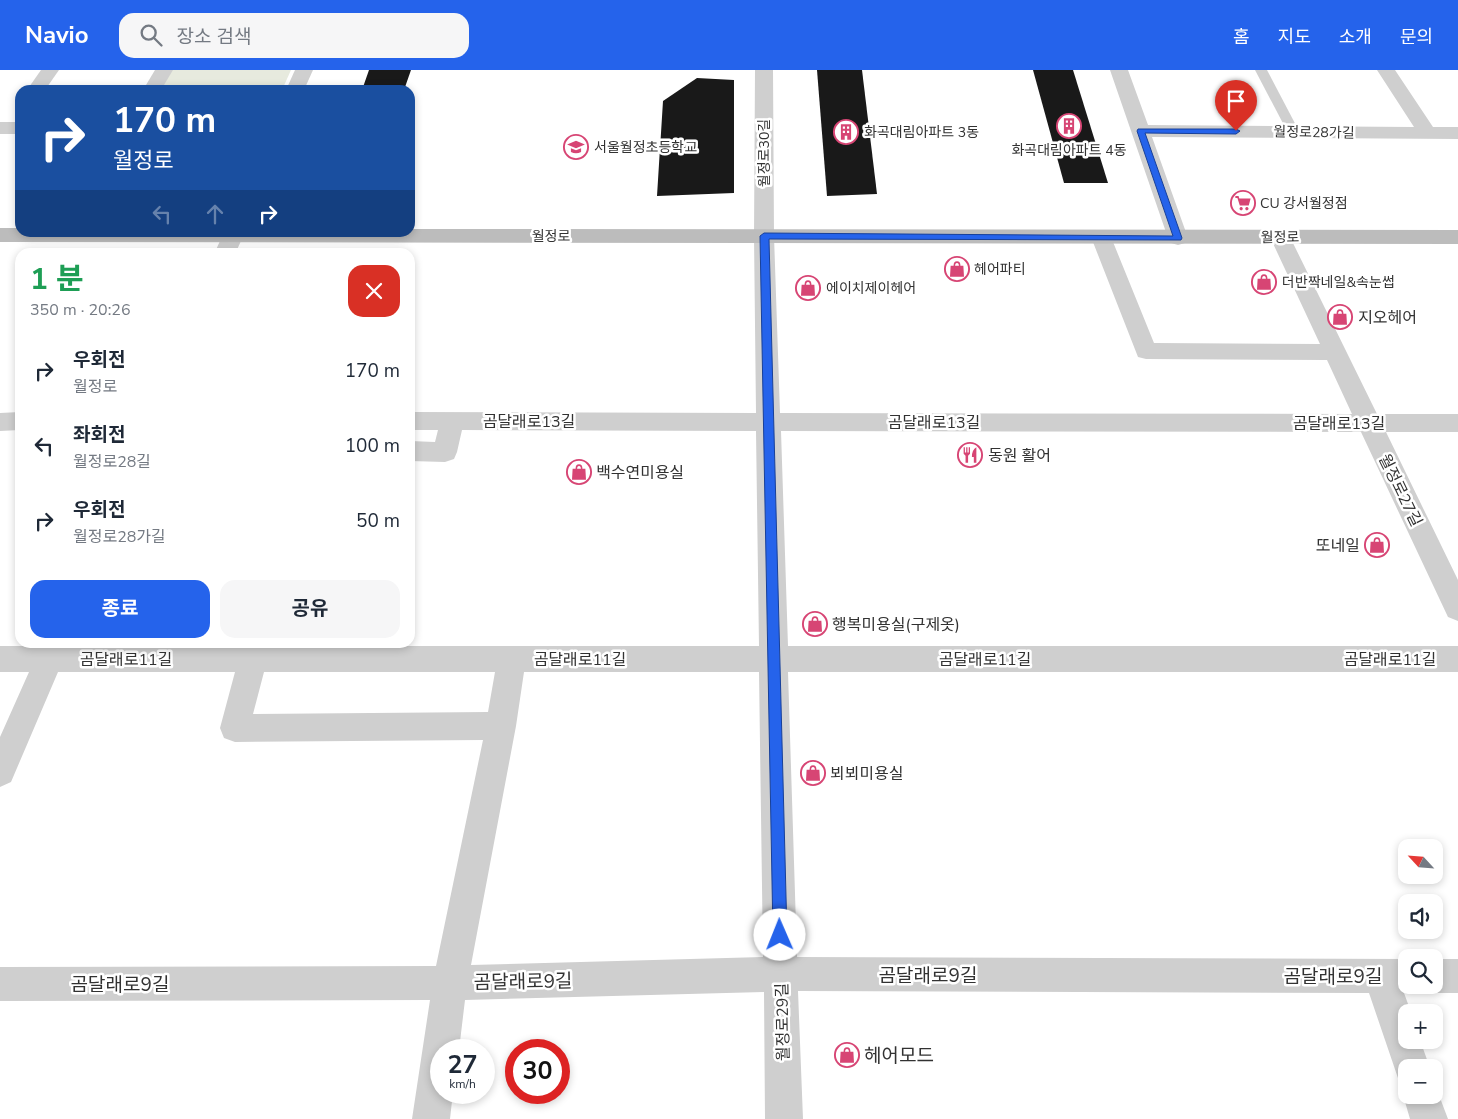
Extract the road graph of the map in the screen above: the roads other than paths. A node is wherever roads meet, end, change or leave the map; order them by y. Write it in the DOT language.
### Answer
graph roads {
  1 [pos="50,70"];
  2 [pos="164,70"];
  3 [pos="304,70"];
  4 [pos="764,70"];
  5 [pos="1119,70"];
  6 [pos="1261,70"];
  7 [pos="1386,70"];
  8 [pos="40,85"];
  9 [pos="155,85"];
  10 [pos="297,85"];
  11 [pos="1140,131"];
  12 [pos="1293,132"];
  13 [pos="1458,133"];
  14 [pos="1427,134"];
  15 [pos="0,236"];
  16 [pos="15,236"];
  17 [pos="764,236"];
  18 [pos="1280,236"];
  19 [pos="58,237"];
  20 [pos="1101,237"];
  21 [pos="1458,237"];
  22 [pos="1178,238"];
  23 [pos="231,240"];
  24 [pos="1335,352"];
  25 [pos="15,421"];
  26 [pos="415,421"];
  27 [pos="452,421"];
  28 [pos="0,422"];
  29 [pos="768,422"];
  30 [pos="1369,423"];
  31 [pos="1458,423"];
  32 [pos="415,451"];
  33 [pos="1458,609"];
  34 [pos="52,651"];
  35 [pos="253,658"];
  36 [pos="1458,658"];
  37 [pos="0,659"];
  38 [pos="774,659"];
  39 [pos="511,660"];
  40 [pos="501,726"];
  41 [pos="0,772"];
  42 [pos="781,975"];
  43 [pos="1394,976"];
  44 [pos="1443,976"];
  45 [pos="1458,976"];
  46 [pos="450,982"];
  47 [pos="0,984"];
  48 [pos="1410,1059"];
  49 [pos="1424,1104"];
  50 [pos="432,1119"];
  51 [pos="784,1119"];
  52 [pos="1429,1119"];
  1 -- 8 [label="street"];
  2 -- 9 [label="street"];
  3 -- 10 [label="street"];
  4 -- 17 [label="street, 월정로30길"];
  5 -- 11 [label="street"];
  6 -- 12 [label="lane"];
  7 -- 14 [label="street"];
  11 -- 12 [label="street, 월정로28가길"];
  11 -- 22 [label="street"];
  12 -- 14 [label="street, 월정로28가길"];
  13 -- 14 [label="street, 월정로28가길"];
  15 -- 16 [label="street, 월정로"];
  17 -- 20 [label="street, 월정로"];
  17 -- 23 [label="street, 월정로"];
  17 -- 29 [label="street, 월정로29길"];
  18 -- 21 [label="street, 월정로"];
  18 -- 22 [label="street, 월정로"];
  18 -- 24 [label="street, 월정로27길"];
  19 -- 23 [label="street, 월정로"];
  20 -- 22 [label="street, 월정로"];
  20 -- 24 [label="street"];
  24 -- 30 [label="street, 월정로27길"];
  25 -- 28 [label="street"];
  26 -- 27 [label="street, 곰달래로13길"];
  27 -- 29 [label="street, 곰달래로13길"];
  27 -- 32 [label="street"];
  29 -- 30 [label="street, 곰달래로13길"];
  29 -- 38 [label="street, 월정로29길"];
  30 -- 31 [label="street, 곰달래로13길"];
  30 -- 33 [label="street, 월정로27길"];
  34 -- 35 [label="street, 곰달래로11길"];
  34 -- 37 [label="street, 곰달래로11길"];
  34 -- 41 [label="street"];
  35 -- 39 [label="street, 곰달래로11길"];
  35 -- 40 [label="street"];
  36 -- 38 [label="street, 곰달래로11길"];
  38 -- 39 [label="street, 곰달래로11길"];
  38 -- 42 [label="street, 월정로29길"];
  39 -- 40 [label="street, 곰달래로11길"];
  40 -- 46 [label="street, 곰달래로11길"];
  42 -- 43 [label="street, 곰달래로9길"];
  42 -- 46 [label="street, 곰달래로9길"];
  42 -- 51 [label="street, 월정로29길"];
  43 -- 48 [label="street"];
  44 -- 45 [label="street"];
  46 -- 47 [label="street, 곰달래로9길"];
  46 -- 50 [label="street, 곰달래로9길"];
  49 -- 52 [label="street"];
}
